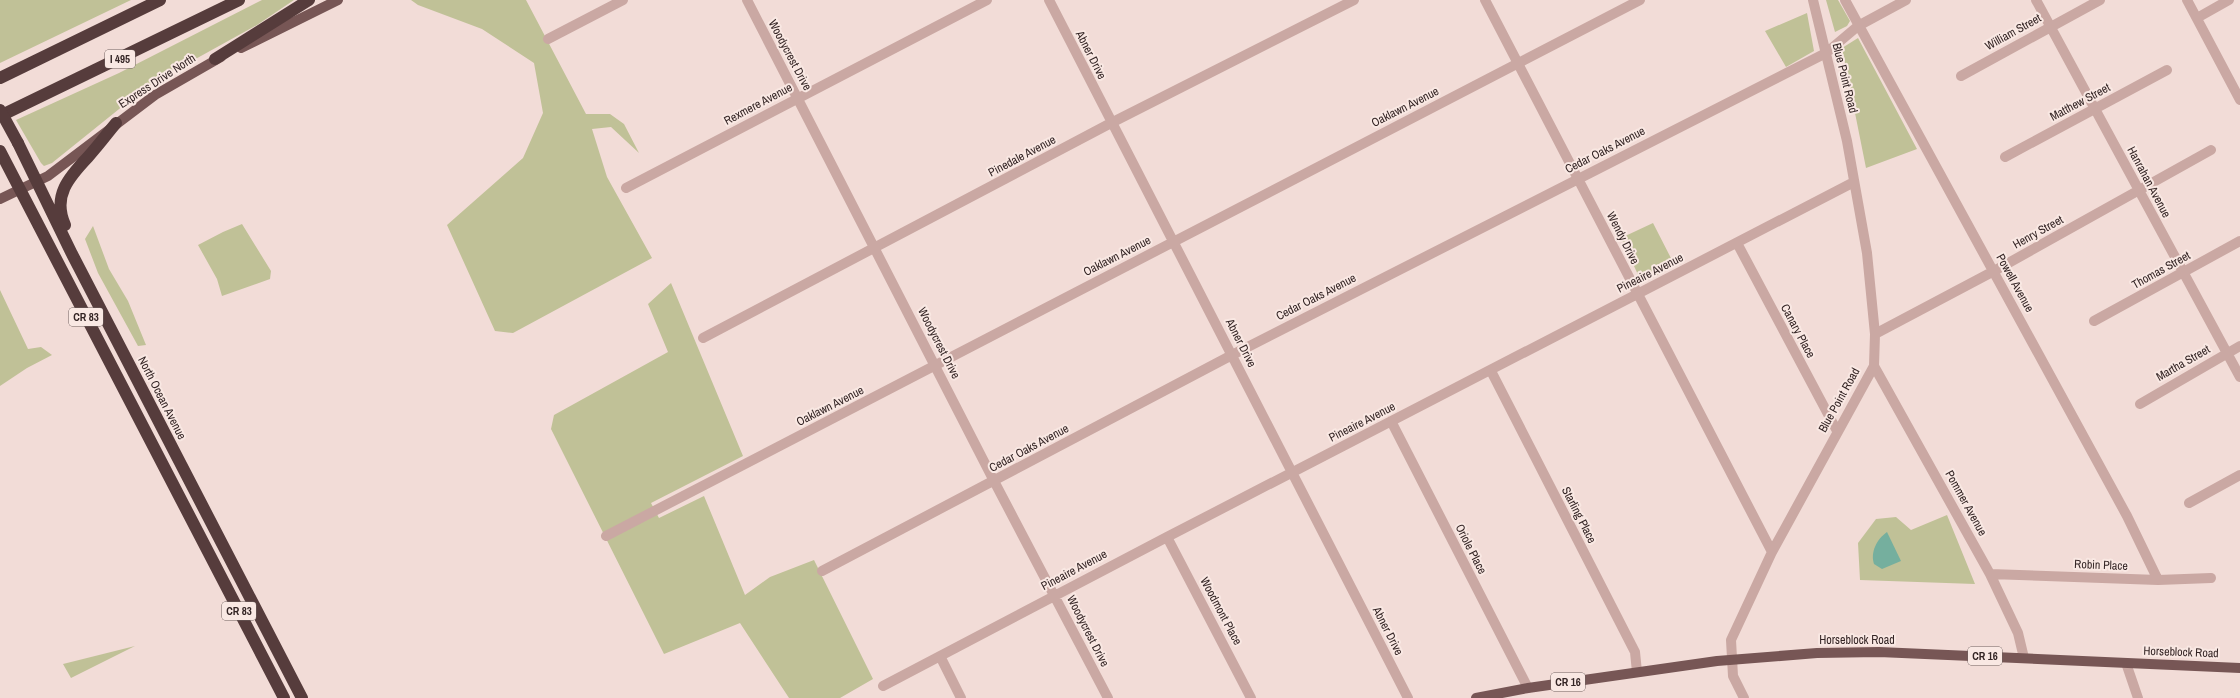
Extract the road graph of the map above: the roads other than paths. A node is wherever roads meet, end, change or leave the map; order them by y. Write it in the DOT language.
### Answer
graph roads {
  1 [pos="160,0"];
  2 [pos="239,0"];
  3 [pos="310,0"];
  4 [pos="338,0"];
  5 [pos="623,0"];
  6 [pos="747,0"];
  7 [pos="987,0"];
  8 [pos="1049,0"];
  9 [pos="1354,0"];
  10 [pos="1485,0"];
  11 [pos="1640,0"];
  12 [pos="1813,0"];
  13 [pos="1845,0"];
  14 [pos="1906,0"];
  15 [pos="2036,0"];
  16 [pos="2100,0"];
  17 [pos="2187,0"];
  18 [pos="2229,0"];
  19 [pos="2197,18"];
  20 [pos="1858,26"];
  21 [pos="2051,26"];
  22 [pos="548,39"];
  23 [pos="1826,53"];
  24 [pos="215,60"];
  25 [pos="1518,64"];
  26 [pos="2167,70"];
  27 [pos="1961,76"];
  28 [pos="0,78"];
  29 [pos="798,98"];
  30 [pos="2240,100"];
  31 [pos="2095,109"];
  32 [pos="0,110"];
  33 [pos="0,116"];
  34 [pos="116,123"];
  35 [pos="1111,123"];
  36 [pos="2211,150"];
  37 [pos="0,151"];
  38 [pos="2005,158"];
  39 [pos="1579,178"];
  40 [pos="1854,182"];
  41 [pos="37,183"];
  42 [pos="626,188"];
  43 [pos="21,191"];
  44 [pos="2140,191"];
  45 [pos="0,200"];
  46 [pos="2240,241"];
  47 [pos="1174,242"];
  48 [pos="1737,243"];
  49 [pos="875,248"];
  50 [pos="1994,271"];
  51 [pos="2183,273"];
  52 [pos="1637,294"];
  53 [pos="94,296"];
  54 [pos="2094,321"];
  55 [pos="1875,334"];
  56 [pos="703,338"];
  57 [pos="2240,346"];
  58 [pos="2227,353"];
  59 [pos="1232,355"];
  60 [pos="936,365"];
  61 [pos="1874,366"];
  62 [pos="1491,371"];
  63 [pos="2240,377"];
  64 [pos="2140,404"];
  65 [pos="1392,421"];
  66 [pos="1836,431"];
  67 [pos="1292,472"];
  68 [pos="2240,474"];
  69 [pos="994,481"];
  70 [pos="2189,503"];
  71 [pos="606,536"];
  72 [pos="1166,537"];
  73 [pos="1772,552"];
  74 [pos="822,571"];
  75 [pos="1990,574"];
  76 [pos="2211,578"];
  77 [pos="2158,580"];
  78 [pos="1055,595"];
  79 [pos="940,656"];
  80 [pos="2024,658"];
  81 [pos="1732,659"];
  82 [pos="2126,663"];
  83 [pos="2240,668"];
  84 [pos="1637,672"];
  85 [pos="884,686"];
  86 [pos="1528,688"];
  87 [pos="284,698"];
  88 [pos="302,698"];
  89 [pos="961,698"];
  90 [pos="1108,698"];
  91 [pos="1251,698"];
  92 [pos="1408,698"];
  93 [pos="1476,698"];
  94 [pos="1744,698"];
  95 [pos="2138,698"];
  1 -- 28 [label="highway"];
  2 -- 33 [label="highway, I 495"];
  3 -- 24 [label="highway"];
  4 -- 24 [label="main road, Express Drive North"];
  5 -- 22 [label="street"];
  6 -- 29 [label="street, Woodycrest Drive"];
  7 -- 29 [label="street, Rexmere Avenue"];
  8 -- 35 [label="street, Abner Drive"];
  9 -- 35 [label="street, Pinedale Avenue"];
  10 -- 25 [label="street, Wendy Drive"];
  11 -- 25 [label="street, Oaklawn Avenue"];
  12 -- 23 [label="street, Blue Point Road"];
  13 -- 20 [label="street, Powell Avenue"];
  14 -- 20 [label="street, Cedar Oaks Avenue"];
  15 -- 21 [label="street, Hanrahan Avenue"];
  16 -- 21 [label="street, William Street"];
  17 -- 19 [label="street"];
  18 -- 19 [label="street"];
  19 -- 30 [label="street"];
  20 -- 23 [label="street, Cedar Oaks Avenue"];
  20 -- 50 [label="street, Powell Avenue"];
  21 -- 27 [label="street, William Street"];
  21 -- 31 [label="street, Hanrahan Avenue"];
  23 -- 39 [label="street, Cedar Oaks Avenue"];
  23 -- 40 [label="street, Blue Point Road"];
  24 -- 34 [label="main road, Express Drive North"];
  25 -- 39 [label="street, Wendy Drive"];
  25 -- 47 [label="street, Oaklawn Avenue"];
  26 -- 31 [label="street, Matthew Street"];
  29 -- 42 [label="street, Rexmere Avenue"];
  29 -- 49 [label="street, Woodycrest Drive"];
  31 -- 38 [label="street, Matthew Street"];
  31 -- 44 [label="street, Hanrahan Avenue"];
  32 -- 41 [label="highway, North Ocean Avenue / CR 83, bridge"];
  34 -- 41 [label="main road, Express Drive North"];
  34 -- 53 [label="highway"];
  35 -- 47 [label="street, Abner Drive"];
  35 -- 49 [label="street, Pinedale Avenue"];
  36 -- 44 [label="street, Henry Street"];
  37 -- 43 [label="highway, CR 83"];
  39 -- 52 [label="street, Wendy Drive"];
  39 -- 59 [label="street, Cedar Oaks Avenue"];
  40 -- 48 [label="street, Pineaire Avenue"];
  40 -- 55 [label="street, Blue Point Road"];
  41 -- 43 [label="main road, Express Drive North"];
  41 -- 53 [label="highway, North Ocean Avenue / CR 83"];
  43 -- 45 [label="main road, Express Drive North"];
  43 -- 87 [label="highway, CR 83"];
  44 -- 50 [label="street, Henry Street"];
  44 -- 51 [label="street, Hanrahan Avenue"];
  46 -- 51 [label="street, Thomas Street"];
  47 -- 59 [label="street, Abner Drive"];
  47 -- 60 [label="street, Oaklawn Avenue"];
  48 -- 52 [label="street, Pineaire Avenue"];
  48 -- 66 [label="street, Canary Place"];
  49 -- 56 [label="street, Pinedale Avenue"];
  49 -- 60 [label="street, Woodycrest Drive"];
  50 -- 55 [label="street, Henry Street"];
  50 -- 77 [label="street, Powell Avenue"];
  51 -- 54 [label="street, Thomas Street"];
  51 -- 58 [label="street, Hanrahan Avenue"];
  52 -- 62 [label="street, Pineaire Avenue"];
  52 -- 73 [label="street, Wendy Drive"];
  53 -- 88 [label="highway, North Ocean Avenue / CR 83"];
  55 -- 61 [label="street, Blue Point Road"];
  57 -- 58 [label="street, Martha Street"];
  58 -- 63 [label="street, Hanrahan Avenue"];
  58 -- 64 [label="street, Martha Street"];
  59 -- 67 [label="street, Abner Drive"];
  59 -- 69 [label="street, Cedar Oaks Avenue"];
  60 -- 69 [label="street, Woodycrest Drive"];
  60 -- 71 [label="street, Oaklawn Avenue"];
  61 -- 66 [label="street, Blue Point Road"];
  61 -- 75 [label="street, Pommer Avenue"];
  62 -- 65 [label="street, Pineaire Avenue"];
  62 -- 84 [label="street, Starling Place"];
  65 -- 67 [label="street, Pineaire Avenue"];
  65 -- 86 [label="street, Oriole Place"];
  66 -- 73 [label="street, Blue Point Road"];
  67 -- 72 [label="street, Pineaire Avenue"];
  67 -- 92 [label="street, Abner Drive"];
  68 -- 70 [label="street"];
  69 -- 74 [label="street, Cedar Oaks Avenue"];
  69 -- 78 [label="street, Woodycrest Drive"];
  72 -- 78 [label="street, Pineaire Avenue"];
  72 -- 91 [label="street, Woodmont Place"];
  73 -- 81 [label="street, Blue Point Road"];
  75 -- 77 [label="street, Robin Place"];
  75 -- 80 [label="street, Pommer Avenue"];
  76 -- 77 [label="street, Robin Place"];
  78 -- 79 [label="street, Pineaire Avenue"];
  78 -- 90 [label="street, Woodycrest Drive"];
  79 -- 85 [label="street, Pineaire Avenue"];
  79 -- 89 [label="street"];
  80 -- 81 [label="main road, Horseblock Road / CR 16"];
  80 -- 82 [label="main road, Horseblock Road / CR 16"];
  81 -- 84 [label="main road, Horseblock Road / CR 16"];
  81 -- 94 [label="street, Blue Point Road"];
  82 -- 83 [label="main road, Horseblock Road / CR 16"];
  82 -- 95 [label="street"];
  84 -- 86 [label="main road, Horseblock Road / CR 16"];
  86 -- 93 [label="main road, Horseblock Road / CR 16"];
}
